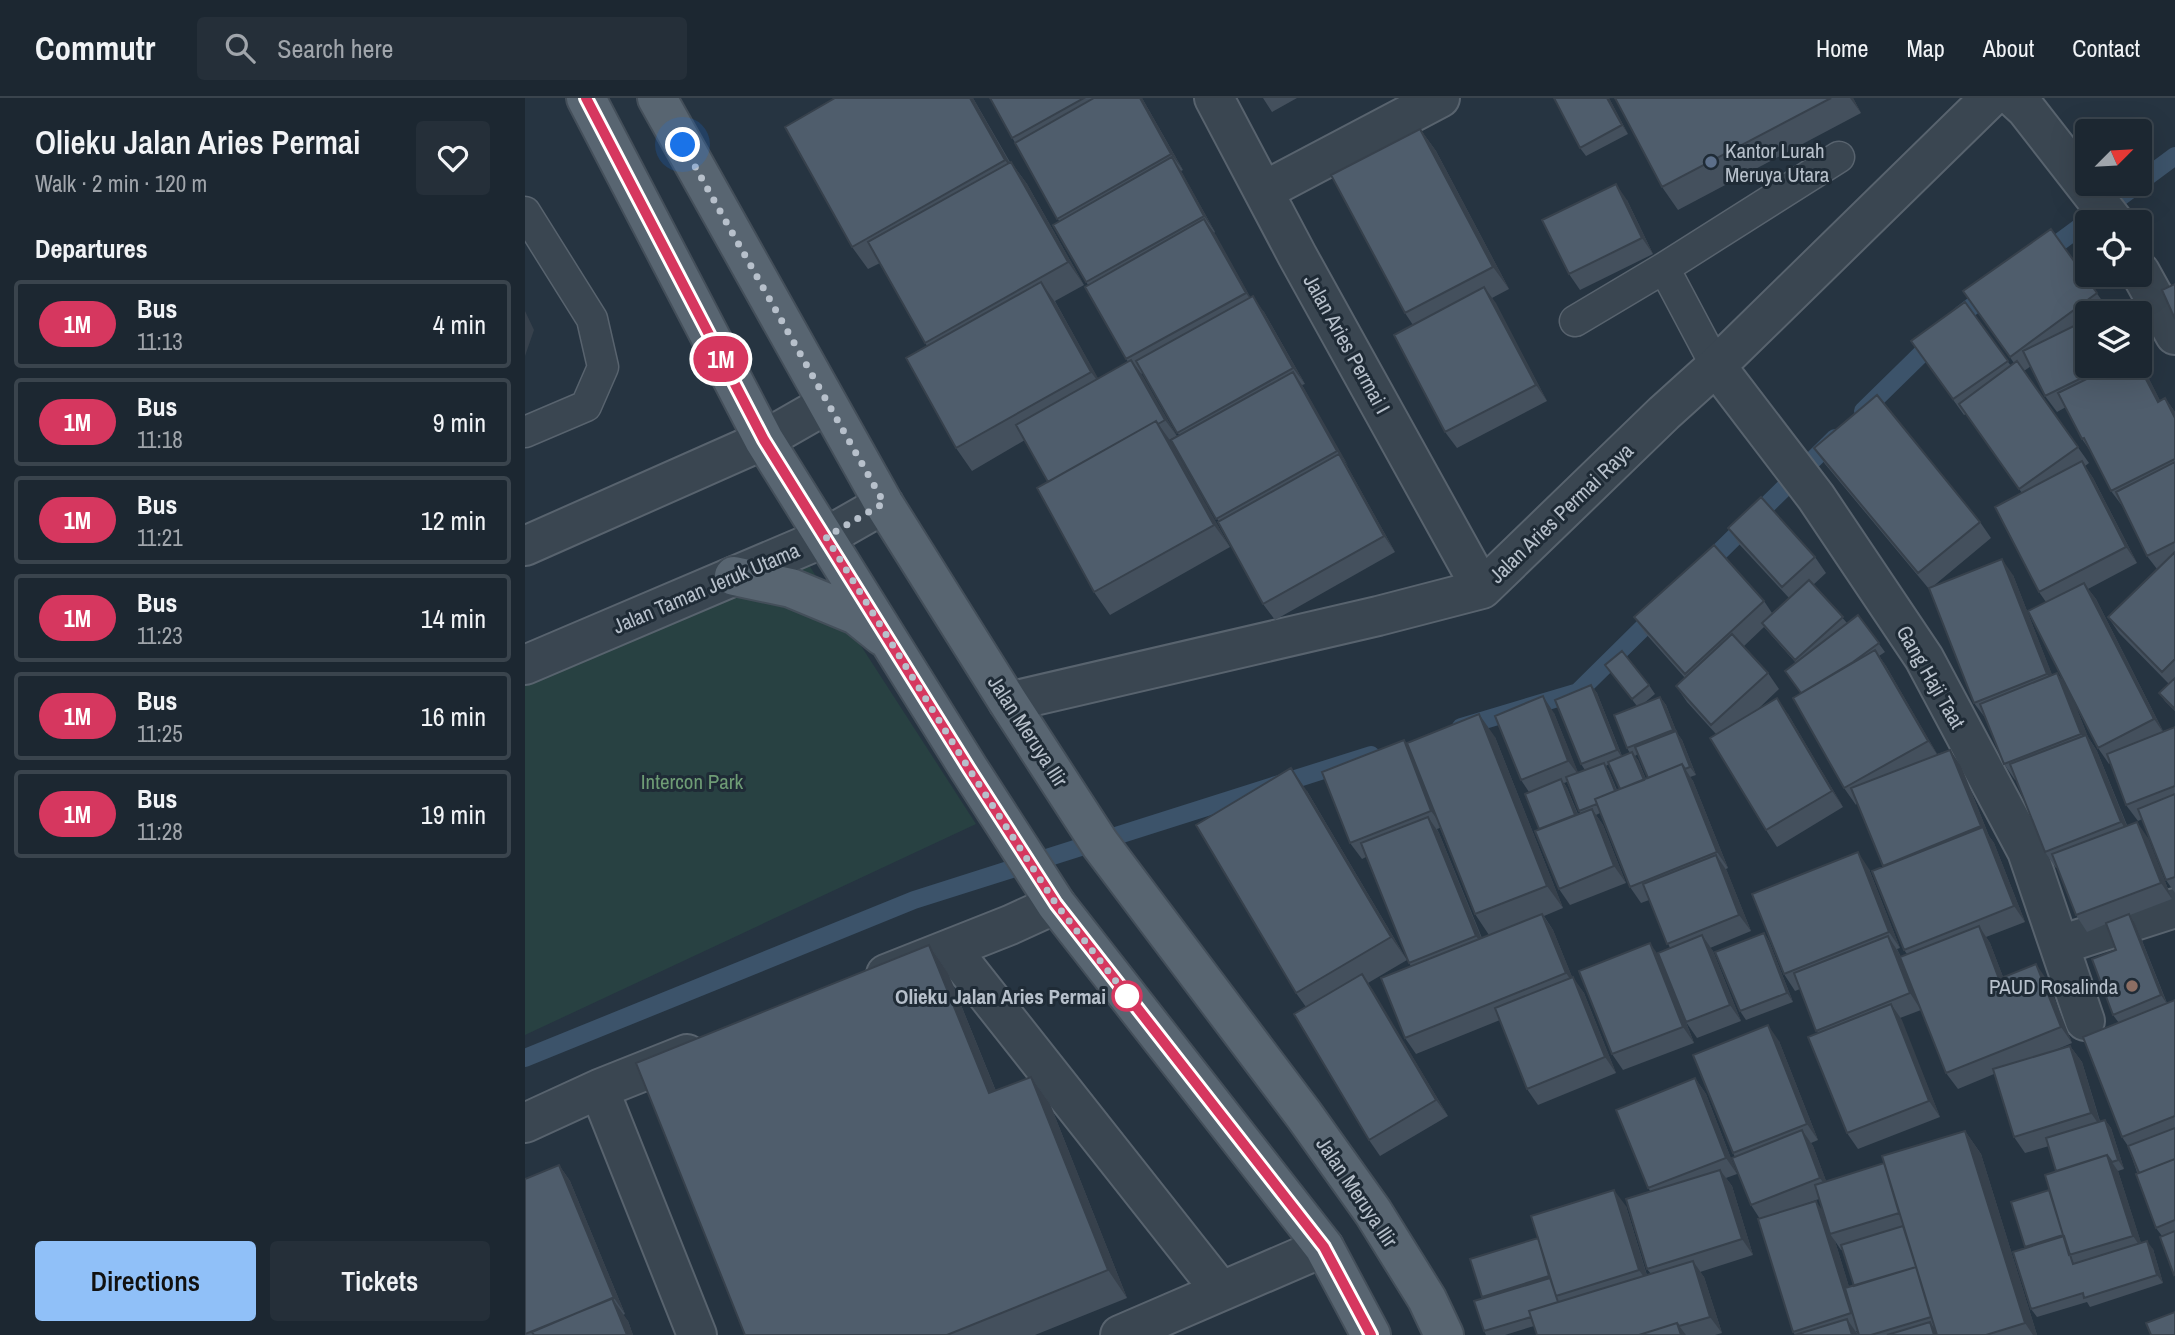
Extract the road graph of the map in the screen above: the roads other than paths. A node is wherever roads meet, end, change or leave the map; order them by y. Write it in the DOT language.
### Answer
graph roads {
  1 [pos="586,98"];
  2 [pos="657,98"];
  3 [pos="1214,98"];
  4 [pos="1440,98"];
  5 [pos="2010,102"];
  6 [pos="1839,158"];
  7 [pos="1264,191"];
  8 [pos="2104,210"];
  9 [pos="525,212"];
  10 [pos="1664,268"];
  11 [pos="2148,287"];
  12 [pos="1575,321"];
  13 [pos="2175,335"];
  14 [pos="1716,366"];
  15 [pos="827,404"];
  16 [pos="525,432"];
  17 [pos="764,440"];
  18 [pos="884,503"];
  19 [pos="826,537"];
  20 [pos="525,546"];
  21 [pos="734,576"];
  22 [pos="1482,589"];
  23 [pos="892,644"];
  24 [pos="525,665"];
  25 [pos="1008,702"];
  26 [pos="1056,904"];
  27 [pos="2175,908"];
  28 [pos="2060,945"];
  29 [pos="951,949"];
  30 [pos="850,989"];
  31 [pos="2085,1021"];
  32 [pos="724,1039"];
  33 [pos="599,1089"];
  34 [pos="525,1122"];
  35 [pos="1324,1247"];
  36 [pos="1221,1291"];
  37 [pos="697,1335"];
  38 [pos="1119,1335"];
  39 [pos="1371,1335"];
  40 [pos="1444,1335"];
  1 -- 17 [label="main road"];
  2 -- 15 [label="main road, Jalan Meruya Ilir"];
  3 -- 7 [label="street, Jalan Aries Permai I"];
  4 -- 7 [label="street"];
  5 -- 8 [label="street"];
  5 -- 14 [label="street, Jalan Aries Permai Raya"];
  6 -- 10 [label="lane"];
  7 -- 22 [label="street, Jalan Aries Permai I"];
  9 -- 16 [label="lane"];
  10 -- 12 [label="lane"];
  10 -- 14 [label="lane"];
  11 -- 13 [label="street"];
  14 -- 22 [label="street, Jalan Aries Permai Raya"];
  14 -- 28 [label="street, Gang Haji Taat"];
  15 -- 17 [label="street"];
  15 -- 18 [label="main road, Jalan Meruya Ilir"];
  17 -- 19 [label="main road"];
  17 -- 20 [label="street"];
  18 -- 19 [label="street, Jalan Taman Jeruk Utama"];
  18 -- 25 [label="main road, Jalan Meruya Ilir"];
  19 -- 21 [label="street, Jalan Taman Jeruk Utama"];
  19 -- 23 [label="main road"];
  21 -- 23 [label="main road"];
  21 -- 24 [label="street, Jalan Taman Jeruk Utama"];
  22 -- 25 [label="street, Jalan Aries Permai Raya"];
  23 -- 26 [label="main road"];
  25 -- 40 [label="main road, Jalan Meruya Ilir"];
  26 -- 29 [label="street"];
  26 -- 35 [label="main road"];
  27 -- 28 [label="street"];
  28 -- 31 [label="street, Gang Haji Taat"];
  29 -- 30 [label="street"];
  29 -- 36 [label="street"];
  32 -- 33 [label="street"];
  33 -- 34 [label="street"];
  33 -- 37 [label="street"];
  35 -- 36 [label="street"];
  35 -- 39 [label="main road"];
  36 -- 38 [label="street"];
}
